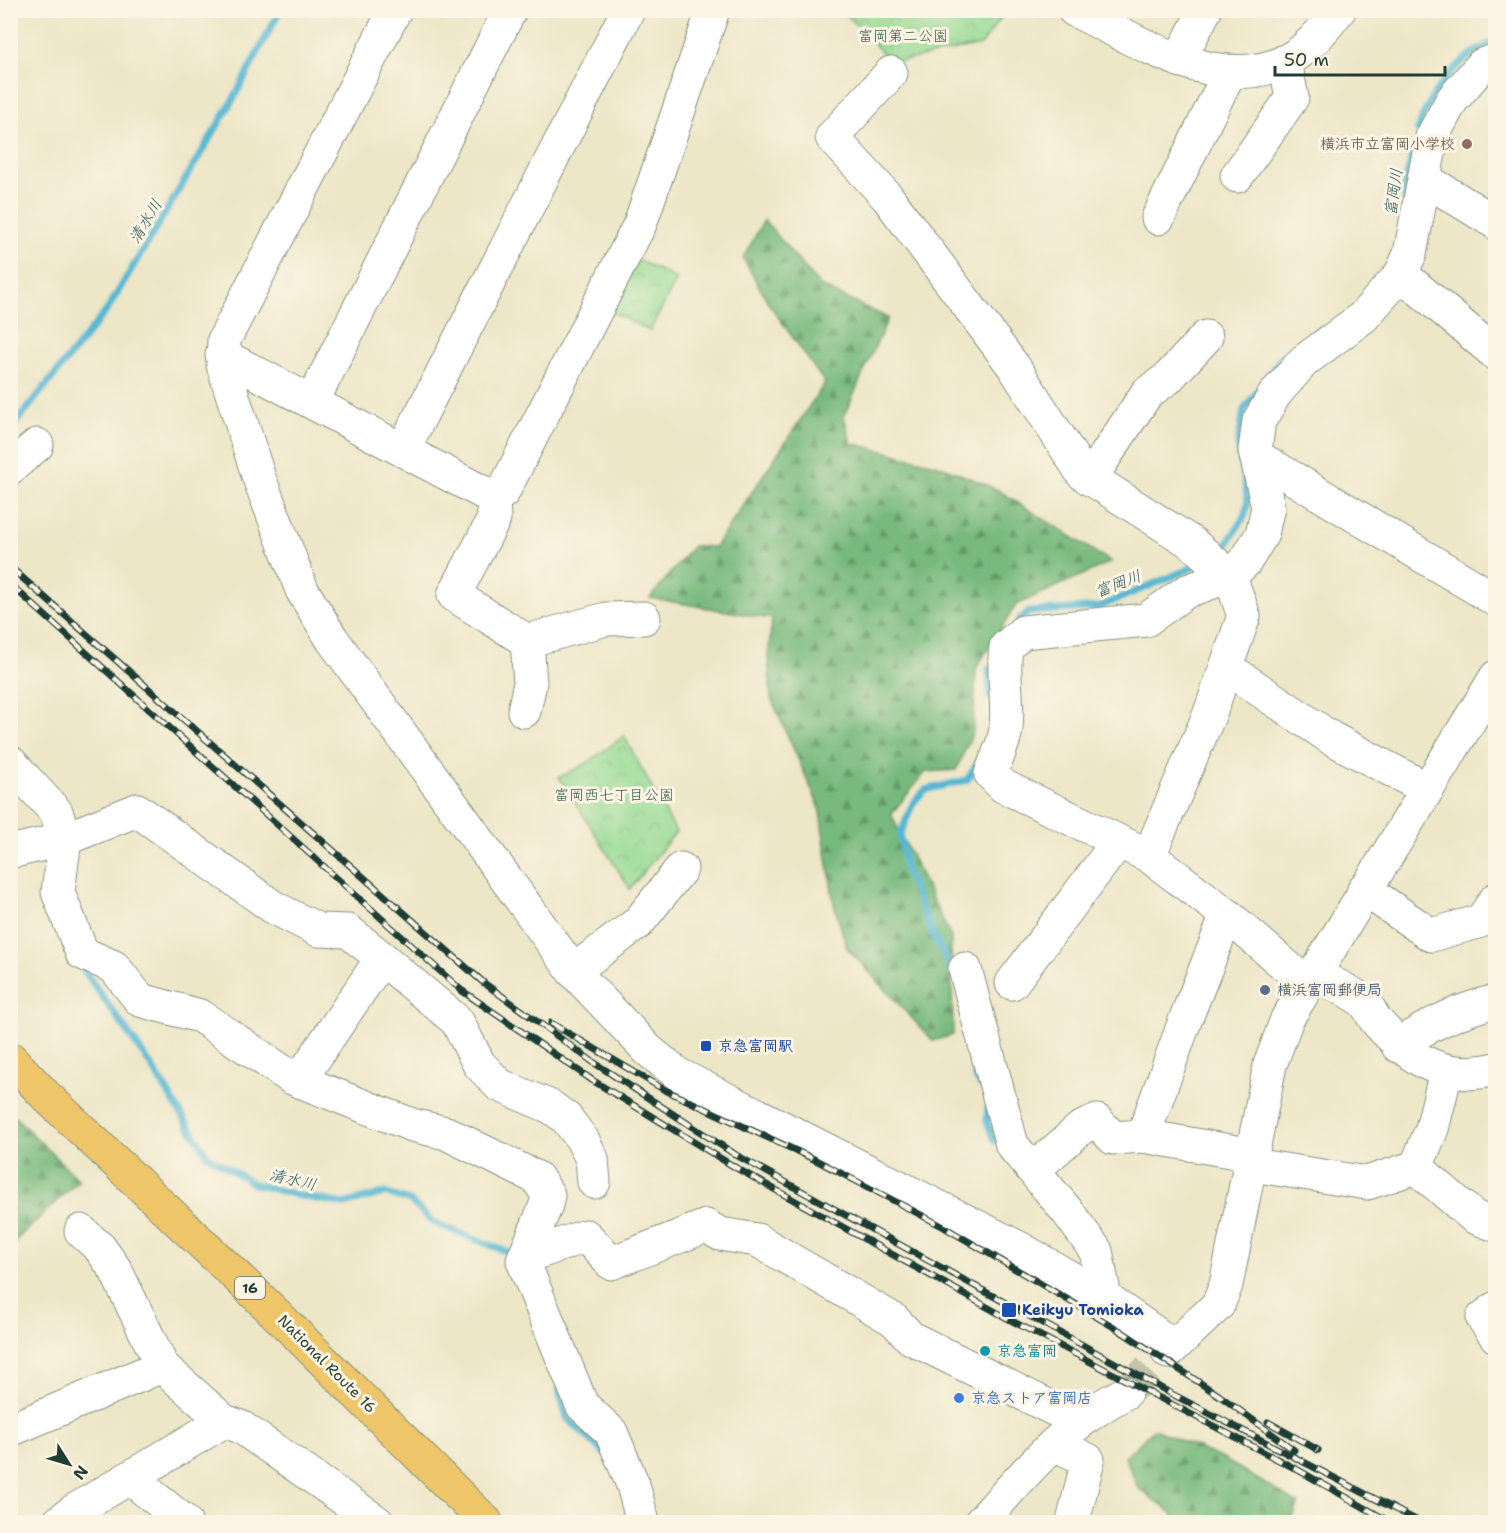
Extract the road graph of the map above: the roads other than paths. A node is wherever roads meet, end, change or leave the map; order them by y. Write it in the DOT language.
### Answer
graph roads {
  1 [pos="395,10"];
  2 [pos="510,10"];
  3 [pos="628,10"];
  4 [pos="1205,10"];
  5 [pos="1339,10"];
  6 [pos="712,11"];
  7 [pos="1080,12"];
  8 [pos="1179,60"];
  9 [pos="1496,60"];
  10 [pos="1285,62"];
  11 [pos="891,73"];
  12 [pos="1228,73"];
  13 [pos="1237,176"];
  14 [pos="1426,180"];
  15 [pos="1158,218"];
  16 [pos="1496,223"];
  17 [pos="1401,274"];
  18 [pos="1206,337"];
  19 [pos="1496,354"];
  20 [pos="222,355"];
  21 [pos="312,402"];
  22 [pos="37,446"];
  23 [pos="403,450"];
  24 [pos="1256,456"];
  25 [pos="10,468"];
  26 [pos="1090,479"];
  27 [pos="493,497"];
  28 [pos="1230,576"];
  29 [pos="1496,600"];
  30 [pos="644,618"];
  31 [pos="527,641"];
  32 [pos="1227,668"];
  33 [pos="1496,677"];
  34 [pos="524,711"];
  35 [pos="10,762"];
  36 [pos="1427,789"];
  37 [pos="65,839"];
  38 [pos="1118,842"];
  39 [pos="10,852"];
  40 [pos="1149,856"];
  41 [pos="681,869"];
  42 [pos="1364,889"];
  43 [pos="1496,898"];
  44 [pos="1227,915"];
  45 [pos="382,958"];
  46 [pos="964,969"];
  47 [pos="573,971"];
  48 [pos="1310,979"];
  49 [pos="1012,983"];
  50 [pos="1496,1000"];
  51 [pos="1398,1046"];
  52 [pos="10,1058"];
  53 [pos="1496,1069"];
  54 [pos="1446,1072"];
  55 [pos="299,1081"];
  56 [pos="1143,1136"];
  57 [pos="1252,1160"];
  58 [pos="1416,1167"];
  59 [pos="1033,1170"];
  60 [pos="594,1182"];
  61 [pos="1496,1225"];
  62 [pos="81,1231"];
  63 [pos="524,1257"];
  64 [pos="1105,1298"];
  65 [pos="1496,1308"];
  66 [pos="1496,1336"];
  67 [pos="162,1366"];
  68 [pos="1125,1393"];
  69 [pos="224,1421"];
  70 [pos="1080,1422"];
  71 [pos="10,1430"];
  72 [pos="1054,1444"];
  73 [pos="130,1478"];
  74 [pos="65,1517"];
  75 [pos="185,1522"];
  76 [pos="376,1522"];
  77 [pos="486,1522"];
  78 [pos="643,1522"];
  79 [pos="981,1522"];
  80 [pos="1073,1522"];
  1 -- 20 [label="street"];
  2 -- 21 [label="street"];
  3 -- 23 [label="street"];
  4 -- 8 [label="street"];
  5 -- 10 [label="street"];
  6 -- 27 [label="street"];
  7 -- 8 [label="street"];
  8 -- 12 [label="street"];
  9 -- 14 [label="street"];
  10 -- 12 [label="street"];
  10 -- 13 [label="street"];
  11 -- 26 [label="street"];
  12 -- 15 [label="street"];
  14 -- 16 [label="street"];
  14 -- 17 [label="street"];
  17 -- 19 [label="street"];
  17 -- 24 [label="street"];
  18 -- 26 [label="street"];
  20 -- 21 [label="street"];
  20 -- 47 [label="street"];
  21 -- 23 [label="street"];
  22 -- 25 [label="street"];
  23 -- 27 [label="street"];
  24 -- 28 [label="street"];
  24 -- 29 [label="street"];
  26 -- 28 [label="street"];
  27 -- 31 [label="street"];
  28 -- 32 [label="street"];
  28 -- 38 [label="street"];
  30 -- 31 [label="street"];
  31 -- 34 [label="street"];
  32 -- 36 [label="street"];
  32 -- 40 [label="street"];
  33 -- 36 [label="street"];
  35 -- 37 [label="street"];
  36 -- 42 [label="street"];
  37 -- 39 [label="street"];
  37 -- 45 [label="street"];
  37 -- 55 [label="street"];
  38 -- 40 [label="street"];
  38 -- 49 [label="street"];
  40 -- 44 [label="street"];
  41 -- 47 [label="street"];
  42 -- 43 [label="street"];
  42 -- 48 [label="street"];
  44 -- 48 [label="street"];
  44 -- 56 [label="street"];
  45 -- 55 [label="street"];
  45 -- 60 [label="street"];
  46 -- 59 [label="street"];
  47 -- 64 [label="street"];
  48 -- 51 [label="street"];
  48 -- 57 [label="street"];
  50 -- 51 [label="street"];
  51 -- 54 [label="street"];
  52 -- 77 [label="highway, National Route 16 / 16"];
  53 -- 54 [label="street"];
  54 -- 58 [label="street"];
  55 -- 63 [label="street"];
  56 -- 57 [label="street"];
  56 -- 59 [label="street"];
  57 -- 58 [label="street"];
  57 -- 64 [label="street"];
  58 -- 61 [label="street"];
  59 -- 64 [label="street"];
  62 -- 67 [label="street"];
  63 -- 70 [label="street"];
  63 -- 78 [label="street"];
  65 -- 66 [label="street"];
  67 -- 69 [label="street"];
  67 -- 71 [label="street"];
  68 -- 70 [label="street"];
  69 -- 73 [label="street"];
  69 -- 76 [label="street"];
  70 -- 72 [label="street"];
  72 -- 79 [label="street"];
  72 -- 80 [label="street"];
  73 -- 74 [label="street"];
  73 -- 75 [label="street"];
}
